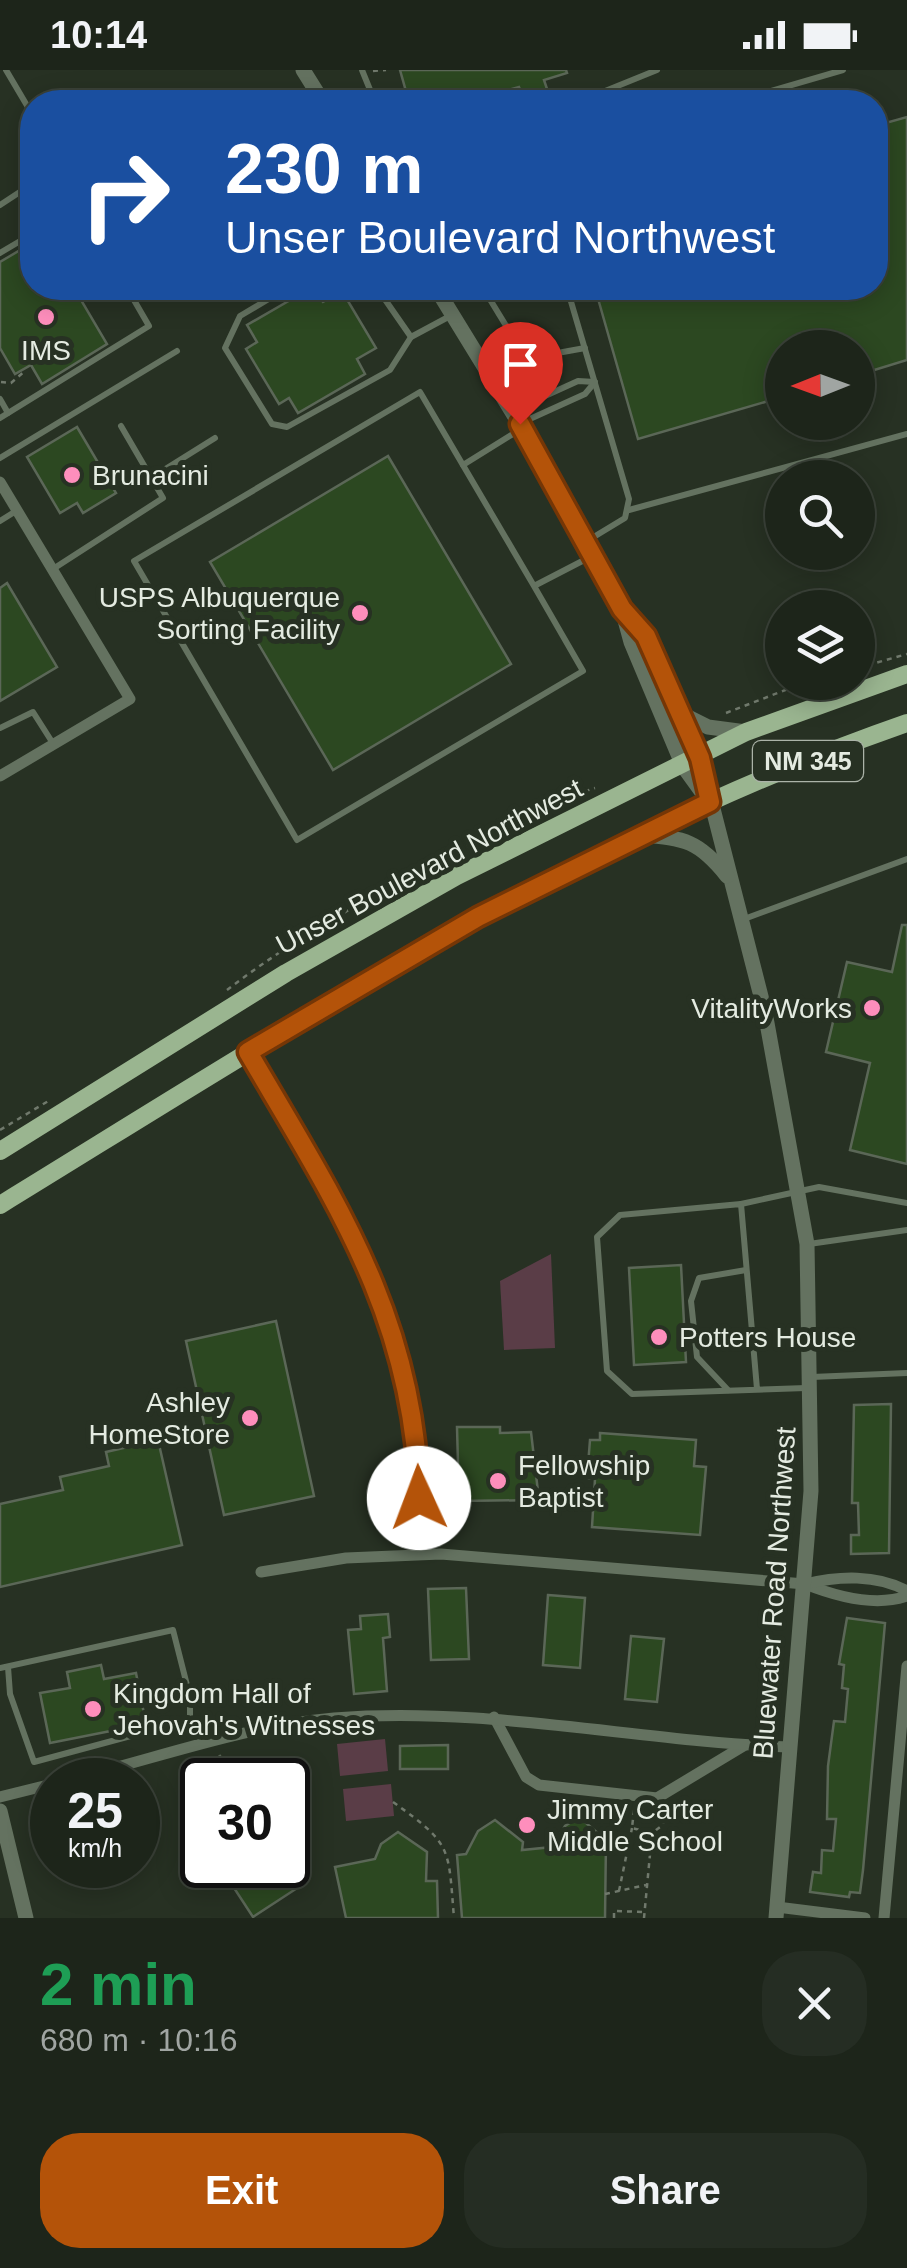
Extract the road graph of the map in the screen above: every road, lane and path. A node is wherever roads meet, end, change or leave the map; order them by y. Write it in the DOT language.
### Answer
graph roads {
  1 [pos="6,70"];
  2 [pos="372,70"];
  3 [pos="386,70"];
  4 [pos="657,70"];
  5 [pos="843,70"];
  6 [pos="608,90"];
  7 [pos="774,90"];
  8 [pos="20,94"];
  9 [pos="134,300"];
  10 [pos="267,300"];
  11 [pos="385,300"];
  12 [pos="444,300"];
  13 [pos="490,300"];
  14 [pos="571,300"];
  15 [pos="453,314"];
  16 [pos="410,337"];
  17 [pos="585,348"];
  18 [pos="178,350"];
  19 [pos="26,370"];
  20 [pos="1,382"];
  21 [pos="595,382"];
  22 [pos="0,398"];
  23 [pos="8,413"];
  24 [pos="0,418"];
  25 [pos="518,421"];
  26 [pos="120,426"];
  27 [pos="907,434"];
  28 [pos="215,438"];
  29 [pos="0,458"];
  30 [pos="463,465"];
  31 [pos="151,478"];
  32 [pos="0,482"];
  33 [pos="629,510"];
  34 [pos="17,511"];
  35 [pos="0,521"];
  36 [pos="590,549"];
  37 [pos="52,569"];
  38 [pos="534,586"];
  39 [pos="622,609"];
  40 [pos="907,654"];
  41 [pos="875,663"];
  42 [pos="907,674"];
  43 [pos="765,698"];
  44 [pos="684,715"];
  45 [pos="710,720"];
  46 [pos="907,724"];
  47 [pos="0,728"];
  48 [pos="746,732"];
  49 [pos="54,744"];
  50 [pos="691,762"];
  51 [pos="0,776"];
  52 [pos="710,802"];
  53 [pos="641,835"];
  54 [pos="907,859"];
  55 [pos="734,886"];
  56 [pos="744,919"];
  57 [pos="248,1052"];
  58 [pos="0,1152"];
  59 [pos="800,1191"];
  60 [pos="740,1204"];
  61 [pos="907,1204"];
  62 [pos="0,1205"];
  63 [pos="907,1230"];
  64 [pos="808,1244"];
  65 [pos="746,1270"];
  66 [pos="907,1372"];
  67 [pos="812,1382"];
  68 [pos="757,1389"];
  69 [pos="729,1391"];
  70 [pos="418,1554"];
  71 [pos="261,1572"];
  72 [pos="806,1584"];
  73 [pos="907,1594"];
  74 [pos="907,1666"];
  75 [pos="4,1667"];
  76 [pos="494,1717"];
  77 [pos="745,1745"];
  78 [pos="788,1746"];
  79 [pos="158,1758"];
  80 [pos="30,1790"];
  81 [pos="663,1795"];
  82 [pos="0,1797"];
  83 [pos="393,1802"];
  84 [pos="634,1807"];
  85 [pos="0,1811"];
  86 [pos="632,1828"];
  87 [pos="652,1833"];
  88 [pos="648,1884"];
  89 [pos="618,1891"];
  90 [pos="604,1894"];
  91 [pos="645,1912"];
  92 [pos="777,1913"];
  93 [pos="26,1918"];
  94 [pos="454,1918"];
  95 [pos="614,1918"];
  96 [pos="644,1918"];
  97 [pos="865,1918"];
  98 [pos="884,1918"];
  1 -- 8 [label="lane"];
  2 -- 3 [label="path"];
  4 -- 6 [label="lane"];
  5 -- 7 [label="lane"];
  9 -- 23 [label="lane"];
  10 -- 16 [label="lane"];
  11 -- 16 [label="lane"];
  12 -- 15 [label="street, Bluewater Road Northwest"];
  13 -- 17 [label="lane"];
  14 -- 17 [label="lane"];
  15 -- 16 [label="lane"];
  15 -- 25 [label="street, Bluewater Road Northwest"];
  17 -- 21 [label="lane"];
  18 -- 29 [label="lane"];
  19 -- 20 [label="path"];
  21 -- 25 [label="lane"];
  21 -- 25 [label="lane"];
  21 -- 33 [label="lane"];
  22 -- 23 [label="lane"];
  23 -- 24 [label="lane"];
  25 -- 30 [label="lane"];
  25 -- 36 [label="street, Bluewater Road Northwest"];
  26 -- 31 [label="lane"];
  27 -- 33 [label="lane"];
  28 -- 31 [label="lane"];
  30 -- 38 [label="lane"];
  30 -- 38 [label="lane"];
  31 -- 37 [label="lane"];
  32 -- 34 [label="street"];
  33 -- 36 [label="lane"];
  34 -- 35 [label="lane"];
  34 -- 37 [label="street"];
  36 -- 38 [label="lane"];
  36 -- 39 [label="street, Bluewater Road Northwest"];
  37 -- 49 [label="street"];
  39 -- 44 [label="street, Bluewater Road Northwest"];
  39 -- 50 [label="street, Bluewater Road Northwest"];
  40 -- 41 [label="path"];
  42 -- 48 [label="main road, Unser Boulevard Northwest / NM 345"];
  43 -- 45 [label="path"];
  44 -- 48 [label="street"];
  44 -- 50 [label="street, Bluewater Road Northwest"];
  46 -- 52 [label="main road, NM 345"];
  47 -- 49 [label="lane"];
  48 -- 50 [label="main road, Unser Boulevard Northwest / NM 345"];
  49 -- 51 [label="street"];
  50 -- 52 [label="street, Bluewater Road Northwest"];
  50 -- 58 [label="main road, Unser Boulevard Northwest / NM 345"];
  52 -- 53 [label="main road, NM 345"];
  52 -- 55 [label="street, Bluewater Road Northwest"];
  53 -- 55 [label="street"];
  53 -- 57 [label="main road, NM 345"];
  54 -- 56 [label="lane"];
  55 -- 56 [label="street, Bluewater Road Northwest"];
  56 -- 59 [label="street, Bluewater Road Northwest"];
  57 -- 62 [label="main road, NM 345"];
  57 -- 70 [label="street"];
  59 -- 60 [label="lane"];
  59 -- 61 [label="lane"];
  59 -- 64 [label="street, Bluewater Road Northwest"];
  60 -- 65 [label="lane"];
  60 -- 69 [label="lane"];
  63 -- 64 [label="lane"];
  64 -- 67 [label="street, Bluewater Road Northwest"];
  65 -- 68 [label="lane"];
  65 -- 69 [label="lane"];
  66 -- 67 [label="lane"];
  67 -- 68 [label="lane"];
  67 -- 72 [label="street, Bluewater Road Northwest"];
  68 -- 69 [label="lane"];
  70 -- 71 [label="street"];
  70 -- 72 [label="street"];
  72 -- 73 [label="street"];
  72 -- 78 [label="street, Bluewater Road Northwest"];
  74 -- 98 [label="street"];
  75 -- 75 [label="lane"];
  76 -- 77 [label="street"];
  76 -- 79 [label="street"];
  76 -- 81 [label="street"];
  77 -- 78 [label="street"];
  77 -- 81 [label="street"];
  78 -- 92 [label="street, Bluewater Road Northwest"];
  80 -- 82 [label="street"];
  81 -- 87 [label="path"];
  83 -- 94 [label="path"];
  84 -- 86 [label="path"];
  85 -- 93 [label="street"];
  86 -- 87 [label="path"];
  86 -- 89 [label="path"];
  87 -- 88 [label="path"];
  88 -- 89 [label="path"];
  88 -- 91 [label="path"];
  89 -- 90 [label="path"];
  91 -- 95 [label="path"];
  91 -- 96 [label="path"];
  92 -- 97 [label="street"];
}
